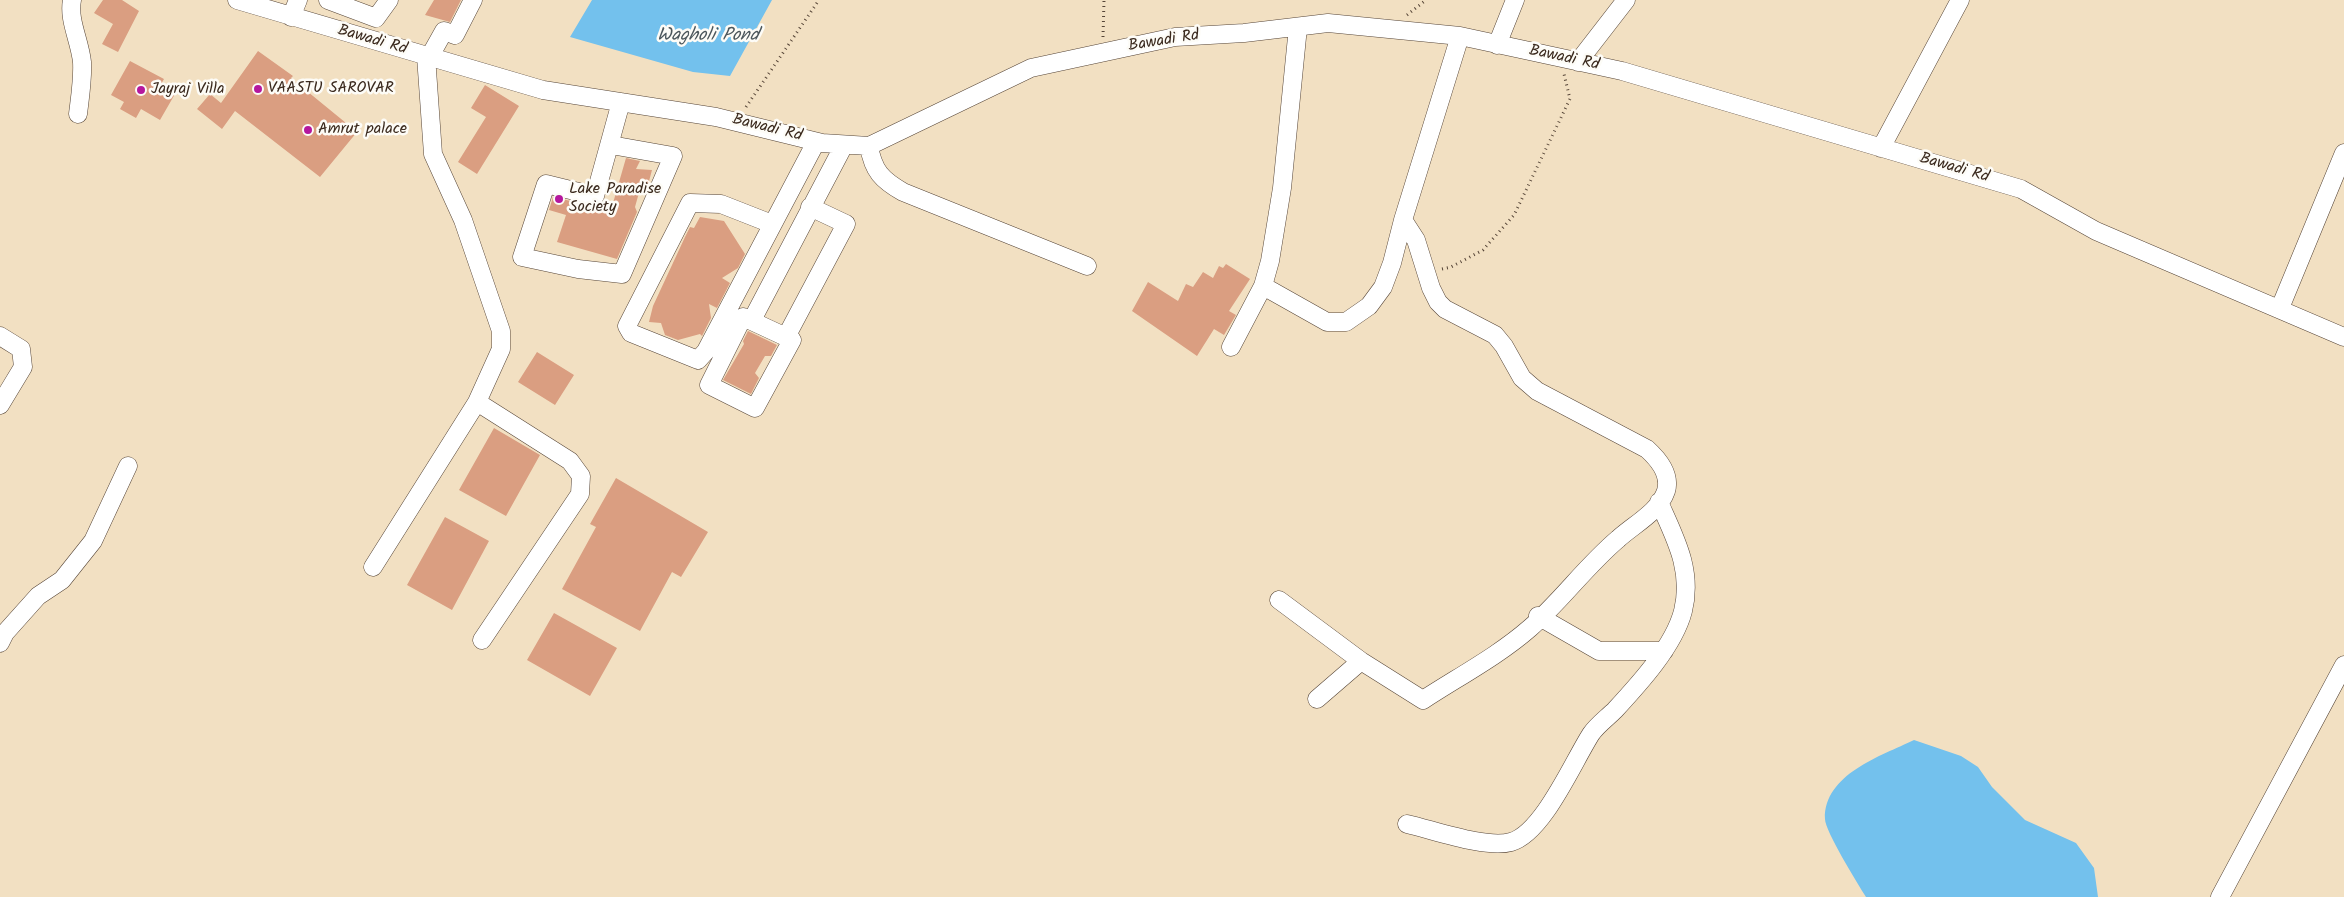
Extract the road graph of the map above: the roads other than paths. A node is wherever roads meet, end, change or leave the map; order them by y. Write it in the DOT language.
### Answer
graph roads {
  1 [pos="72,0"];
  2 [pos="237,0"];
  3 [pos="298,0"];
  4 [pos="328,0"];
  5 [pos="389,0"];
  6 [pos="474,0"];
  7 [pos="1515,0"];
  8 [pos="1626,0"];
  9 [pos="1960,0"];
  10 [pos="291,17"];
  11 [pos="1298,26"];
  12 [pos="1460,36"];
  13 [pos="1497,46"];
  14 [pos="428,56"];
  15 [pos="1570,61"];
  16 [pos="620,102"];
  17 [pos="78,114"];
  18 [pos="816,142"];
  19 [pos="611,145"];
  20 [pos="844,146"];
  21 [pos="869,146"];
  22 [pos="1881,148"];
  23 [pos="2344,153"];
  24 [pos="810,207"];
  25 [pos="1403,220"];
  26 [pos="772,224"];
  27 [pos="1086,266"];
  28 [pos="1262,286"];
  29 [pos="2280,308"];
  30 [pos="752,320"];
  31 [pos="0,336"];
  32 [pos="786,337"];
  33 [pos="2344,337"];
  34 [pos="1231,347"];
  35 [pos="477,402"];
  36 [pos="0,405"];
  37 [pos="128,466"];
  38 [pos="1659,502"];
  39 [pos="373,567"];
  40 [pos="1279,600"];
  41 [pos="1540,617"];
  42 [pos="482,640"];
  43 [pos="0,643"];
  44 [pos="1664,652"];
  45 [pos="1361,661"];
  46 [pos="2344,665"];
  47 [pos="1317,699"];
  48 [pos="1407,824"];
  49 [pos="2220,897"];
  1 -- 17 [label="street"];
  2 -- 10 [label="street, Bawadi Rd"];
  3 -- 10 [label="street"];
  4 -- 5 [label="street"];
  6 -- 14 [label="street"];
  7 -- 13 [label="street"];
  8 -- 15 [label="street"];
  9 -- 22 [label="street"];
  10 -- 14 [label="street, Bawadi Rd"];
  11 -- 12 [label="street, Bawadi Rd"];
  11 -- 21 [label="street, Bawadi Rd"];
  11 -- 28 [label="street"];
  12 -- 13 [label="street, Bawadi Rd"];
  12 -- 25 [label="street"];
  13 -- 15 [label="street, Bawadi Rd"];
  14 -- 16 [label="street, Bawadi Rd"];
  14 -- 35 [label="street"];
  15 -- 22 [label="street, Bawadi Rd"];
  16 -- 18 [label="street, Bawadi Rd"];
  16 -- 19 [label="street"];
  18 -- 20 [label="street, Bawadi Rd"];
  18 -- 26 [label="street"];
  19 -- 19 [label="street"];
  20 -- 21 [label="street, Bawadi Rd"];
  20 -- 24 [label="street"];
  21 -- 27 [label="street"];
  22 -- 29 [label="street, Bawadi Rd"];
  23 -- 29 [label="street"];
  24 -- 30 [label="street"];
  24 -- 32 [label="street"];
  25 -- 28 [label="street"];
  25 -- 38 [label="street"];
  26 -- 26 [label="street"];
  28 -- 34 [label="street"];
  29 -- 33 [label="street, Bawadi Rd"];
  30 -- 32 [label="street"];
  30 -- 32 [label="street"];
  31 -- 36 [label="street"];
  35 -- 39 [label="street"];
  35 -- 42 [label="street"];
  37 -- 43 [label="street"];
  38 -- 41 [label="street"];
  38 -- 44 [label="street"];
  40 -- 45 [label="street"];
  41 -- 44 [label="street"];
  41 -- 45 [label="street"];
  44 -- 48 [label="street"];
  45 -- 47 [label="street"];
  46 -- 49 [label="street"];
}
